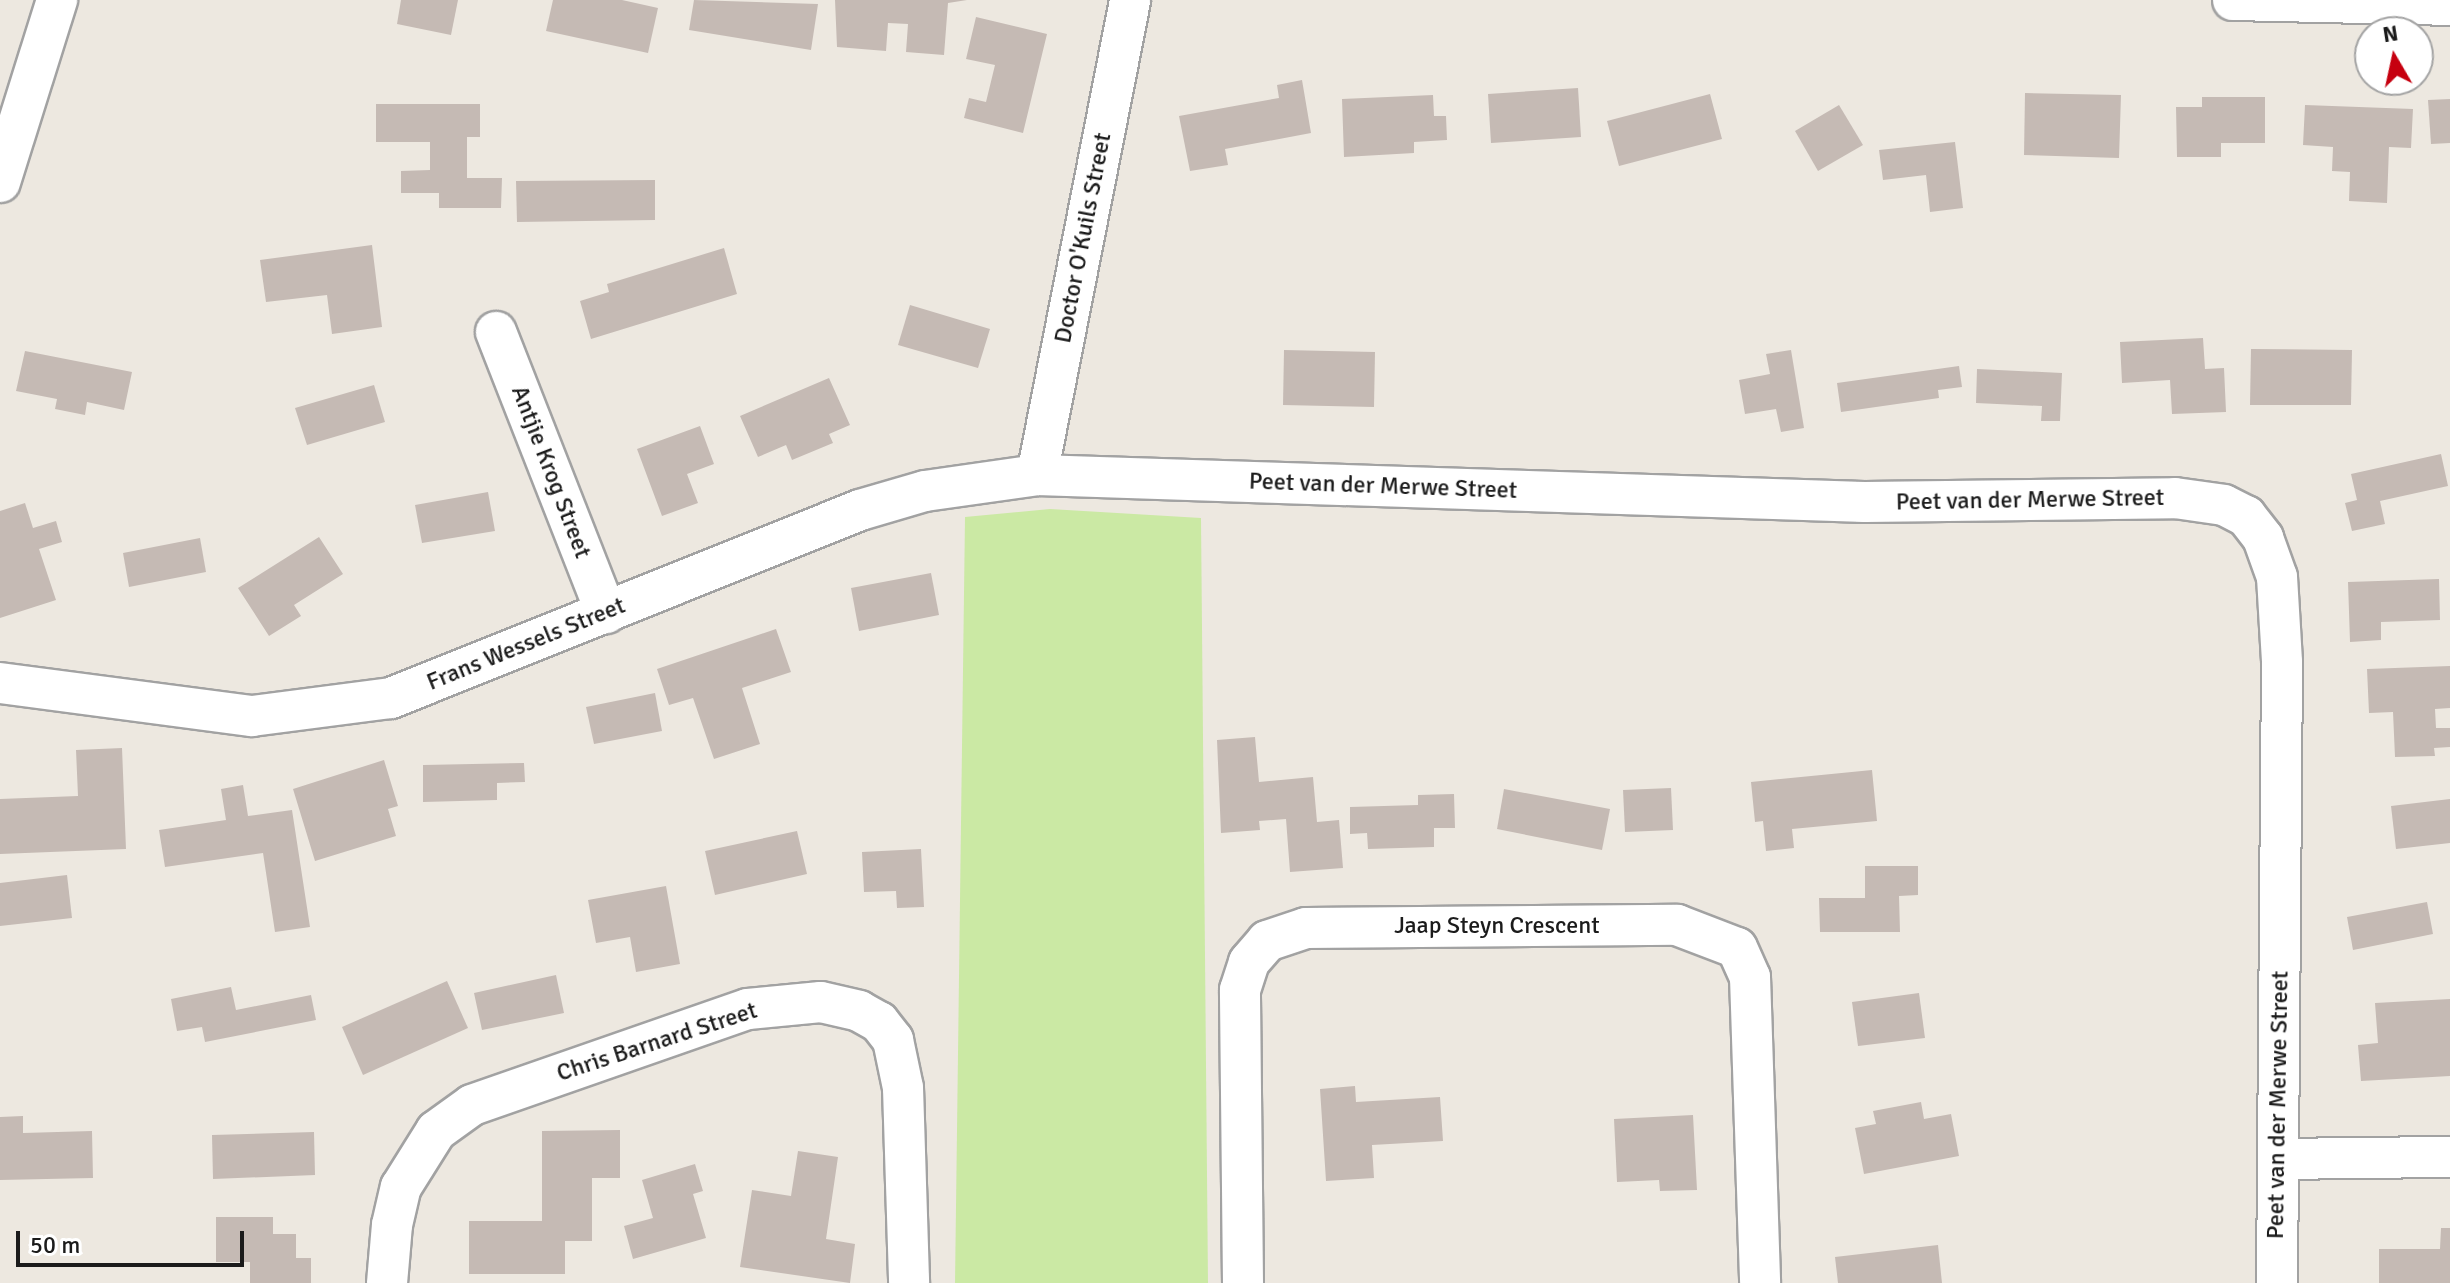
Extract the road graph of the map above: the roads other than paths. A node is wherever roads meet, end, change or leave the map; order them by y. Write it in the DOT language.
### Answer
graph roads {
  1 [pos="57,0"];
  2 [pos="1130,0"];
  3 [pos="2233,0"];
  4 [pos="2426,3"];
  5 [pos="3,160"];
  6 [pos="496,332"];
  7 [pos="1037,475"];
  8 [pos="606,613"];
  9 [pos="0,683"];
  10 [pos="2450,1157"];
  11 [pos="2278,1159"];
  12 [pos="387,1283"];
  13 [pos="909,1283"];
  14 [pos="1243,1283"];
  15 [pos="1760,1283"];
  16 [pos="2277,1283"];
  1 -- 5 [label="street"];
  2 -- 7 [label="street, Doctor O'Kuils Street"];
  3 -- 4 [label="street"];
  6 -- 8 [label="street, Antjie Krog Street"];
  7 -- 8 [label="street, Frans Wessels Street"];
  7 -- 11 [label="street, Peet van der Merwe Street"];
  8 -- 9 [label="street, Frans Wessels Street"];
  10 -- 11 [label="street"];
  11 -- 16 [label="street, Peet van der Merwe Street"];
  12 -- 13 [label="street, Chris Barnard Street"];
  14 -- 15 [label="street, Jaap Steyn Crescent"];
}
